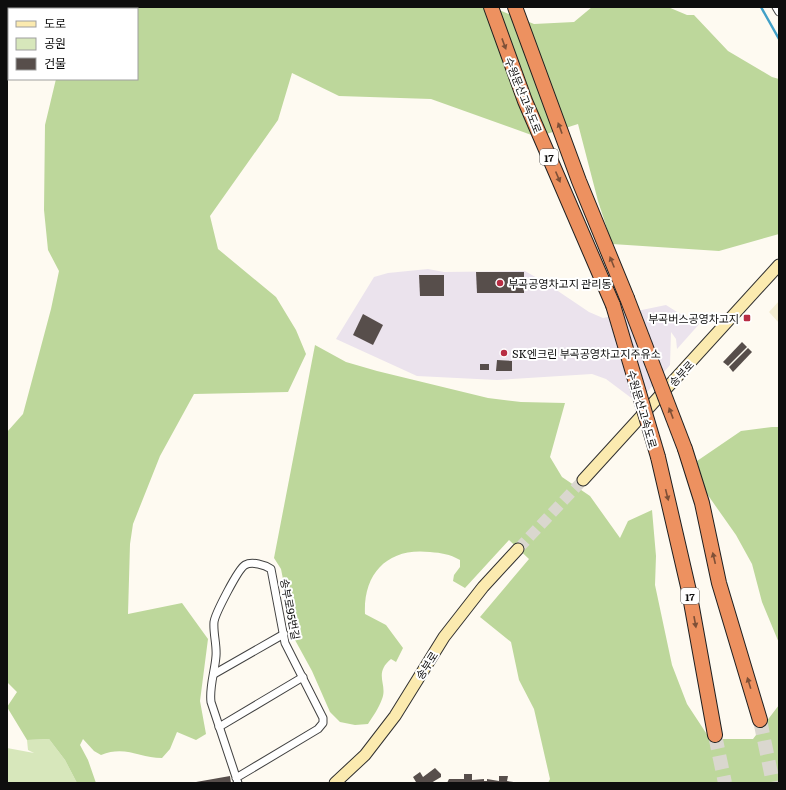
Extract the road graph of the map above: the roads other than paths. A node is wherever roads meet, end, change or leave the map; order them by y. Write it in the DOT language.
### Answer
graph roads {
  1 [pos="491,7"];
  2 [pos="515,7"];
  3 [pos="526,7"];
  4 [pos="776,7"];
  5 [pos="779,12"];
  6 [pos="544,84"];
  7 [pos="779,266"];
  8 [pos="583,480"];
  9 [pos="518,548"];
  10 [pos="284,634"];
  11 [pos="214,674"];
  12 [pos="303,677"];
  13 [pos="760,720"];
  14 [pos="219,728"];
  15 [pos="715,735"];
  16 [pos="237,781"];
  17 [pos="336,783"];
  1 -- 15 [label="highway, 수원문산고속도로 / 17, one-way, bridge"];
  2 -- 6 [label="highway, 수원문산고속도로 / 17"];
  3 -- 6 [label="highway"];
  4 -- 5 [label="street"];
  13 -- 6 [label="highway, 수원문산고속도로 / 17, one-way, bridge"];
  7 -- 8 [label="street, 송부로"];
  9 -- 17 [label="street, 송부로"];
  10 -- 11 [label="street"];
  10 -- 11 [label="street, 송부로95번길"];
  10 -- 12 [label="street, 송부로95번길"];
  11 -- 14 [label="street, 송부로95번길"];
  12 -- 14 [label="street"];
  12 -- 16 [label="street, 송부로95번길"];
  14 -- 16 [label="street, 송부로95번길"];
}
